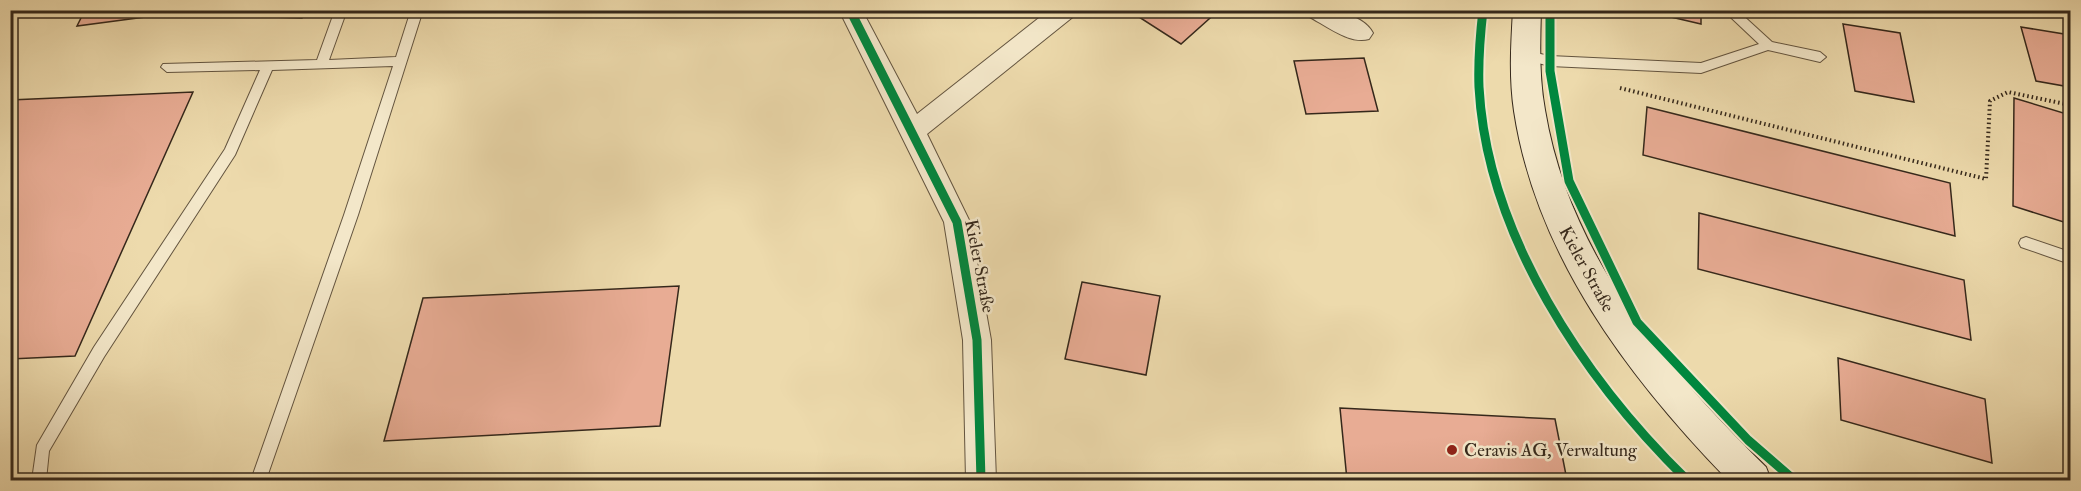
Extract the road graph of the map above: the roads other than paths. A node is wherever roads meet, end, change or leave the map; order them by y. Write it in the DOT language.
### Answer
graph roads {
  1 [pos="341,10"];
  2 [pos="417,10"];
  3 [pos="849,10"];
  4 [pos="1066,10"];
  5 [pos="1316,10"];
  6 [pos="1527,10"];
  7 [pos="1729,10"];
  8 [pos="1361,33"];
  9 [pos="1768,46"];
  10 [pos="1526,56"];
  11 [pos="1820,57"];
  12 [pos="400,61"];
  13 [pos="321,65"];
  14 [pos="268,66"];
  15 [pos="167,67"];
  16 [pos="913,131"];
  17 [pos="2026,243"];
  18 [pos="2070,258"];
  19 [pos="39,480"];
  20 [pos="259,480"];
  21 [pos="981,480"];
  22 [pos="1753,480"];
  1 -- 13 [label="lane"];
  2 -- 12 [label="lane"];
  3 -- 16 [label="street, Kieler Straße"];
  4 -- 16 [label="street"];
  5 -- 8 [label="street"];
  6 -- 10 [label="main road, Kieler Straße"];
  7 -- 9 [label="lane"];
  9 -- 10 [label="lane"];
  9 -- 11 [label="lane"];
  10 -- 22 [label="main road, Kieler Straße"];
  12 -- 13 [label="lane"];
  12 -- 20 [label="lane"];
  13 -- 14 [label="lane"];
  14 -- 15 [label="lane"];
  14 -- 19 [label="lane"];
  16 -- 21 [label="street, Kieler Straße"];
  17 -- 18 [label="lane"];
}
